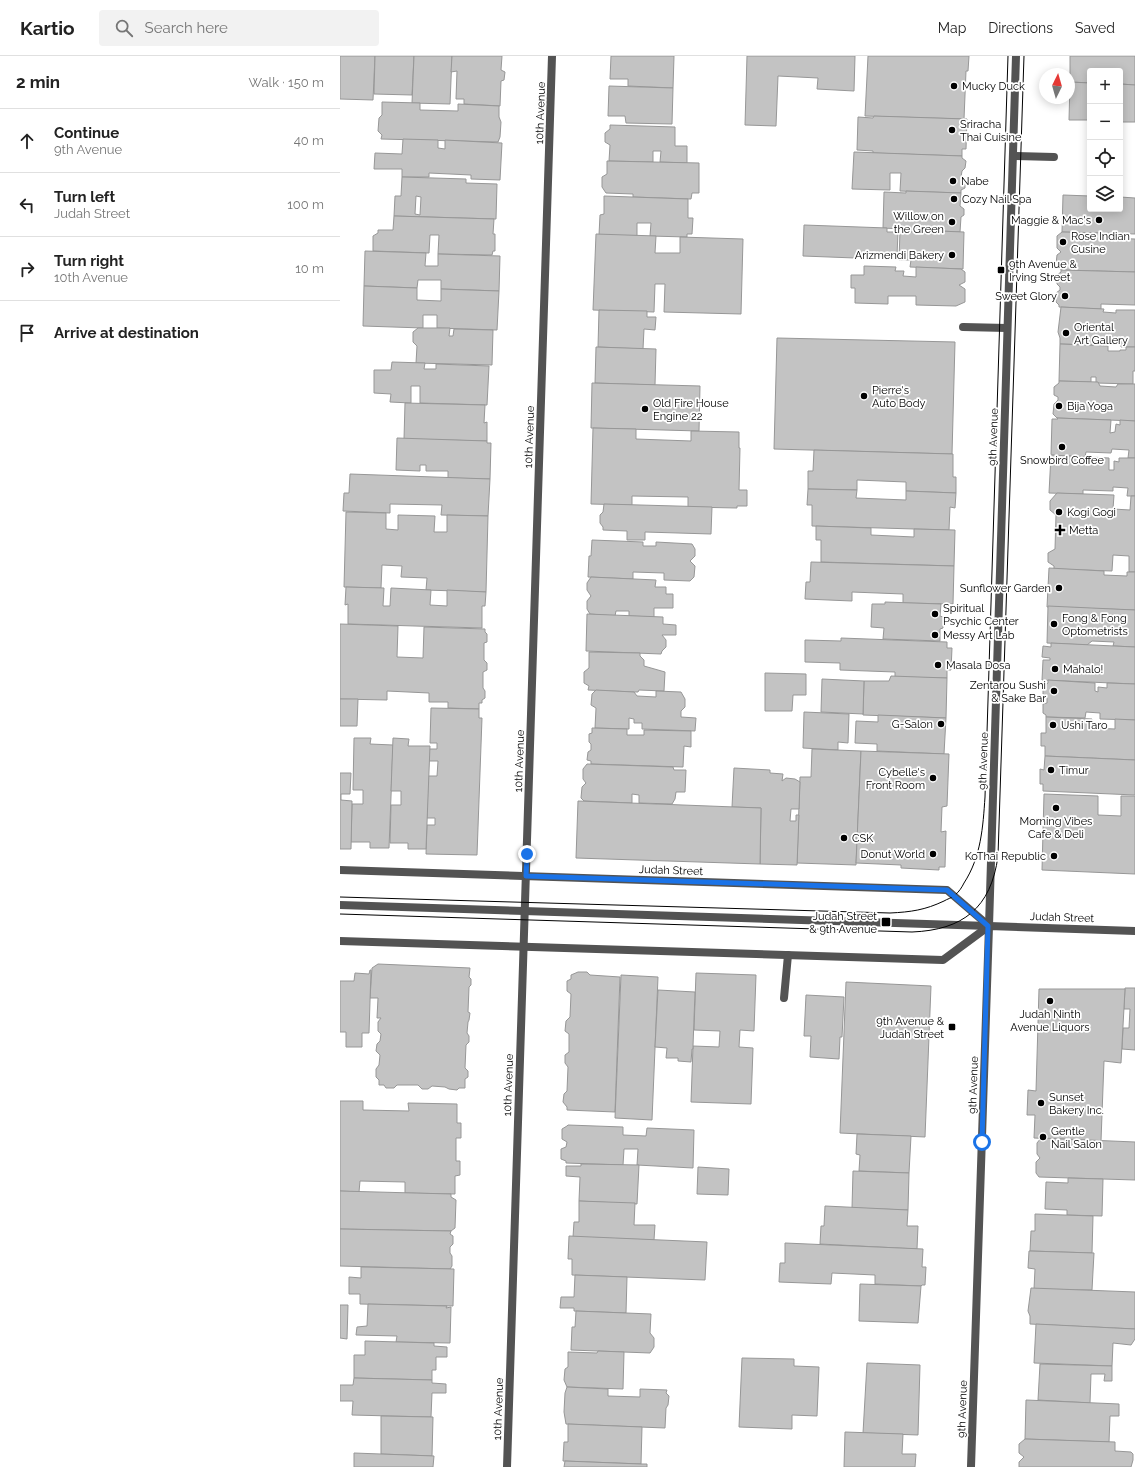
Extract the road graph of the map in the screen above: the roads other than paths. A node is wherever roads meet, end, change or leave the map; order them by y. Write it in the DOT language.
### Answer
graph roads {
  1 [pos="552,56"];
  2 [pos="1016,56"];
  3 [pos="1013,156"];
  4 [pos="1054,157"];
  5 [pos="963,327"];
  6 [pos="1007,328"];
  7 [pos="340,870"];
  8 [pos="526,876"];
  9 [pos="340,905"];
  10 [pos="525,911"];
  11 [pos="988,926"];
  12 [pos="1135,931"];
  13 [pos="340,941"];
  14 [pos="524,947"];
  15 [pos="788,956"];
  16 [pos="784,998"];
  17 [pos="507,1467"];
  18 [pos="971,1467"];
  1 -- 8 [label="street, 10th Avenue"];
  2 -- 3 [label="street, 9th Avenue"];
  3 -- 4 [label="street"];
  3 -- 6 [label="street, 9th Avenue"];
  5 -- 6 [label="street"];
  6 -- 11 [label="street, 9th Avenue"];
  7 -- 8 [label="street, Judah Street"];
  8 -- 10 [label="street, 10th Avenue"];
  8 -- 11 [label="street, Judah Street"];
  9 -- 10 [label="street, Judah Street"];
  10 -- 11 [label="street, Judah Street"];
  10 -- 14 [label="street, 10th Avenue"];
  11 -- 12 [label="street, Judah Street"];
  11 -- 15 [label="street"];
  11 -- 18 [label="street, 9th Avenue"];
  13 -- 14 [label="street"];
  14 -- 15 [label="street"];
  14 -- 17 [label="street, 10th Avenue"];
  15 -- 16 [label="street"];
}
